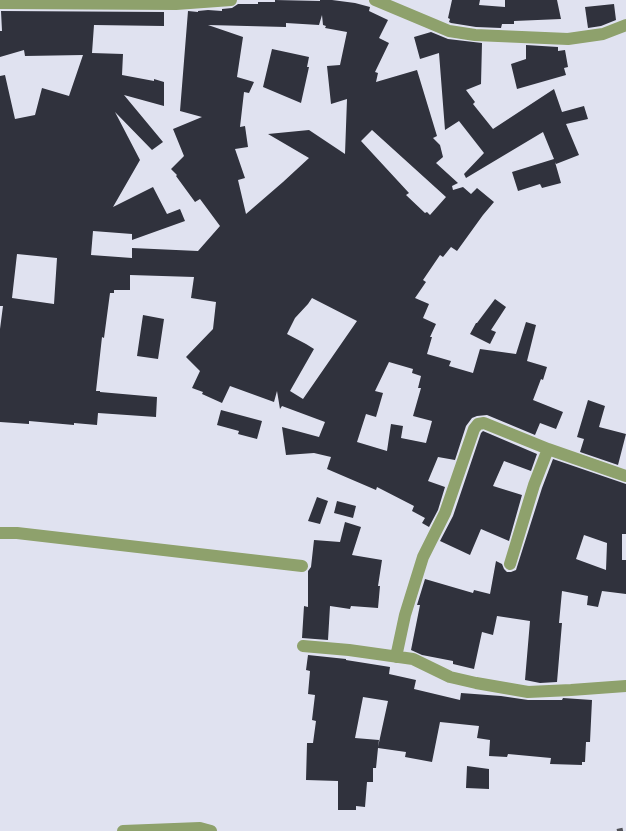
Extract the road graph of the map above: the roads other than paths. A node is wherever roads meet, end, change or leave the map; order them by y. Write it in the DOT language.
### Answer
graph roads {
  1 [pos="231,0"];
  2 [pos="375,0"];
  3 [pos="0,3"];
  4 [pos="626,26"];
  5 [pos="548,449"];
  6 [pos="626,476"];
  7 [pos="0,533"];
  8 [pos="510,564"];
  9 [pos="302,566"];
  10 [pos="303,646"];
  11 [pos="396,657"];
  12 [pos="626,686"];
  13 [pos="122,831"];
  14 [pos="211,831"];
  1 -- 3 [label="street"];
  2 -- 4 [label="street"];
  5 -- 6 [label="street"];
  5 -- 8 [label="street"];
  5 -- 11 [label="street"];
  7 -- 9 [label="street"];
  10 -- 11 [label="street"];
  11 -- 12 [label="street"];
  13 -- 14 [label="street"];
}
